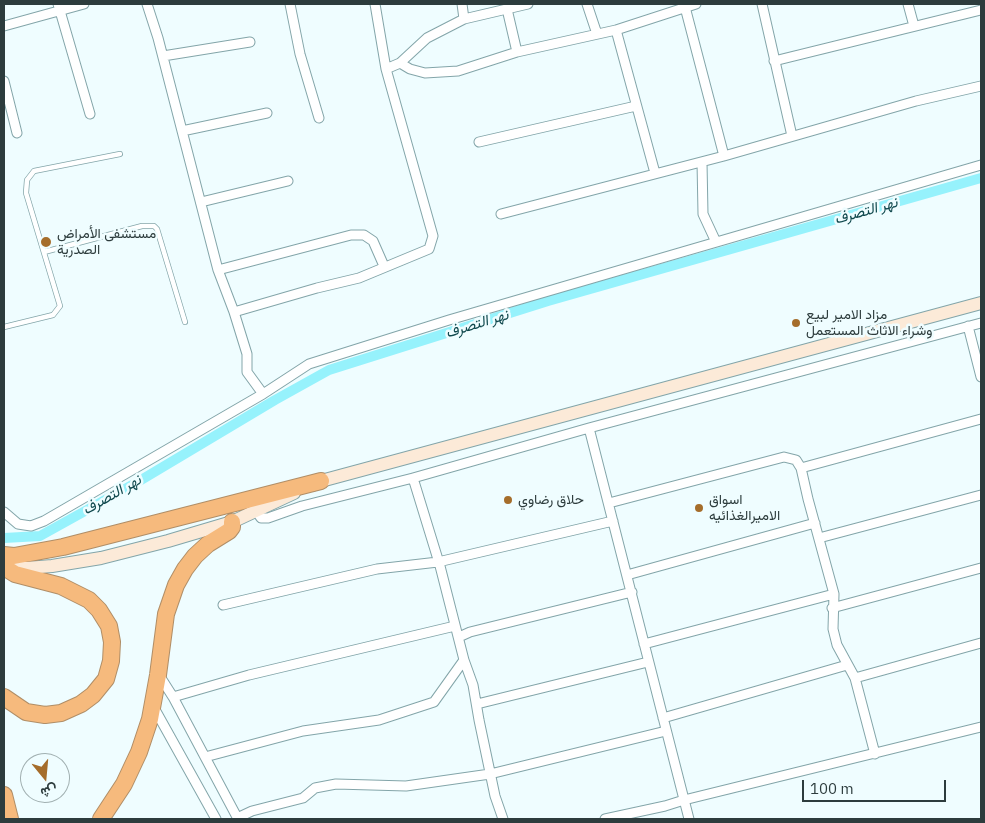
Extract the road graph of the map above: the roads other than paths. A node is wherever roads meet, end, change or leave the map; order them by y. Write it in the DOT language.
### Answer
graph roads {
  1 [pos="84,4"];
  2 [pos="147,4"];
  3 [pos="290,4"];
  4 [pos="375,4"];
  5 [pos="462,4"];
  6 [pos="528,4"];
  7 [pos="587,4"];
  8 [pos="696,4"];
  9 [pos="762,4"];
  10 [pos="908,4"];
  11 [pos="59,7"];
  12 [pos="685,7"];
  13 [pos="666,8"];
  14 [pos="507,9"];
  15 [pos="981,10"];
  16 [pos="464,20"];
  17 [pos="4,26"];
  18 [pos="914,26"];
  19 [pos="616,30"];
  20 [pos="597,34"];
  21 [pos="250,42"];
  22 [pos="517,52"];
  23 [pos="163,56"];
  24 [pos="774,61"];
  25 [pos="400,63"];
  26 [pos="386,69"];
  27 [pos="4,81"];
  28 [pos="981,86"];
  29 [pos="636,106"];
  30 [pos="267,112"];
  31 [pos="90,114"];
  32 [pos="319,118"];
  33 [pos="182,131"];
  34 [pos="17,133"];
  35 [pos="792,136"];
  36 [pos="479,142"];
  37 [pos="120,154"];
  38 [pos="724,156"];
  39 [pos="702,162"];
  40 [pos="981,166"];
  41 [pos="655,173"];
  42 [pos="288,181"];
  43 [pos="201,202"];
  44 [pos="502,214"];
  45 [pos="716,242"];
  46 [pos="44,252"];
  47 [pos="384,266"];
  48 [pos="218,270"];
  49 [pos="981,303"];
  50 [pos="234,312"];
  51 [pos="185,322"];
  52 [pos="981,323"];
  53 [pos="968,326"];
  54 [pos="4,327"];
  55 [pos="981,377"];
  56 [pos="263,394"];
  57 [pos="981,418"];
  58 [pos="590,428"];
  59 [pos="802,468"];
  60 [pos="413,478"];
  61 [pos="321,481"];
  62 [pos="981,495"];
  63 [pos="609,504"];
  64 [pos="256,511"];
  65 [pos="4,512"];
  66 [pos="614,521"];
  67 [pos="232,522"];
  68 [pos="815,523"];
  69 [pos="819,538"];
  70 [pos="4,555"];
  71 [pos="438,562"];
  72 [pos="4,566"];
  73 [pos="981,568"];
  74 [pos="627,575"];
  75 [pos="632,592"];
  76 [pos="834,594"];
  77 [pos="223,605"];
  78 [pos="832,608"];
  79 [pos="455,626"];
  80 [pos="459,637"];
  81 [pos="981,643"];
  82 [pos="644,644"];
  83 [pos="464,660"];
  84 [pos="648,662"];
  85 [pos="847,665"];
  86 [pos="158,674"];
  87 [pos="855,678"];
  88 [pos="4,697"];
  89 [pos="173,697"];
  90 [pos="152,704"];
  91 [pos="477,704"];
  92 [pos="663,718"];
  93 [pos="981,727"];
  94 [pos="666,730"];
  95 [pos="875,754"];
  96 [pos="205,758"];
  97 [pos="490,774"];
  98 [pos="4,795"];
  99 [pos="684,800"];
  100 [pos="237,818"];
  101 [pos="10,819"];
  102 [pos="101,819"];
  103 [pos="216,819"];
  104 [pos="503,819"];
  105 [pos="606,819"];
  106 [pos="689,819"];
  1 -- 11 [label="street"];
  2 -- 23 [label="street"];
  3 -- 32 [label="street"];
  4 -- 26 [label="street"];
  5 -- 16 [label="street"];
  6 -- 14 [label="street"];
  7 -- 20 [label="street"];
  8 -- 12 [label="street"];
  9 -- 24 [label="street"];
  10 -- 18 [label="street"];
  11 -- 17 [label="street"];
  11 -- 31 [label="street"];
  12 -- 13 [label="street"];
  12 -- 38 [label="street"];
  13 -- 19 [label="street"];
  14 -- 16 [label="street"];
  14 -- 22 [label="street"];
  15 -- 18 [label="street"];
  16 -- 25 [label="street"];
  18 -- 24 [label="street"];
  19 -- 20 [label="street"];
  19 -- 29 [label="street"];
  20 -- 22 [label="street"];
  21 -- 23 [label="street"];
  22 -- 25 [label="street"];
  23 -- 33 [label="street"];
  24 -- 35 [label="street"];
  25 -- 26 [label="street"];
  26 -- 47 [label="street"];
  27 -- 34 [label="street"];
  28 -- 35 [label="street"];
  29 -- 36 [label="street"];
  29 -- 41 [label="street"];
  30 -- 33 [label="street"];
  33 -- 43 [label="street"];
  35 -- 38 [label="street"];
  37 -- 46 [label="lane"];
  38 -- 39 [label="street"];
  39 -- 41 [label="street"];
  39 -- 45 [label="street"];
  40 -- 45 [label="street"];
  41 -- 44 [label="street"];
  42 -- 43 [label="street"];
  43 -- 48 [label="street"];
  45 -- 56 [label="street"];
  46 -- 51 [label="lane"];
  46 -- 54 [label="lane"];
  47 -- 48 [label="street"];
  47 -- 50 [label="street"];
  48 -- 50 [label="street"];
  49 -- 61 [label="street"];
  50 -- 56 [label="street"];
  52 -- 53 [label="street"];
  53 -- 55 [label="street"];
  53 -- 58 [label="street"];
  56 -- 65 [label="street"];
  57 -- 59 [label="street"];
  58 -- 60 [label="street"];
  58 -- 63 [label="street"];
  59 -- 63 [label="street"];
  59 -- 68 [label="street"];
  60 -- 64 [label="street"];
  60 -- 71 [label="street"];
  61 -- 64 [label="street"];
  61 -- 70 [label="highway"];
  62 -- 69 [label="street"];
  63 -- 66 [label="street"];
  64 -- 67 [label="street"];
  66 -- 71 [label="street"];
  66 -- 74 [label="street"];
  67 -- 72 [label="street"];
  67 -- 86 [label="highway"];
  68 -- 69 [label="street"];
  68 -- 74 [label="street"];
  69 -- 76 [label="street"];
  71 -- 77 [label="street"];
  71 -- 79 [label="street"];
  72 -- 88 [label="highway"];
  73 -- 78 [label="street"];
  74 -- 75 [label="street"];
  75 -- 80 [label="street"];
  75 -- 82 [label="street"];
  76 -- 78 [label="street"];
  76 -- 82 [label="street"];
  78 -- 85 [label="street"];
  79 -- 80 [label="street"];
  79 -- 89 [label="street"];
  80 -- 83 [label="street"];
  81 -- 87 [label="street"];
  82 -- 84 [label="street"];
  83 -- 91 [label="street"];
  83 -- 96 [label="street"];
  84 -- 91 [label="street"];
  84 -- 92 [label="street"];
  85 -- 87 [label="street"];
  85 -- 92 [label="street"];
  86 -- 89 [label="street"];
  86 -- 90 [label="highway"];
  87 -- 95 [label="street"];
  89 -- 96 [label="street"];
  90 -- 102 [label="highway"];
  90 -- 103 [label="street"];
  91 -- 97 [label="street"];
  92 -- 94 [label="street"];
  93 -- 95 [label="street"];
  94 -- 97 [label="street"];
  94 -- 99 [label="street"];
  95 -- 99 [label="street"];
  96 -- 100 [label="street"];
  97 -- 100 [label="street"];
  97 -- 104 [label="street"];
  98 -- 101 [label="highway"];
  99 -- 105 [label="street"];
  99 -- 106 [label="street"];
}
